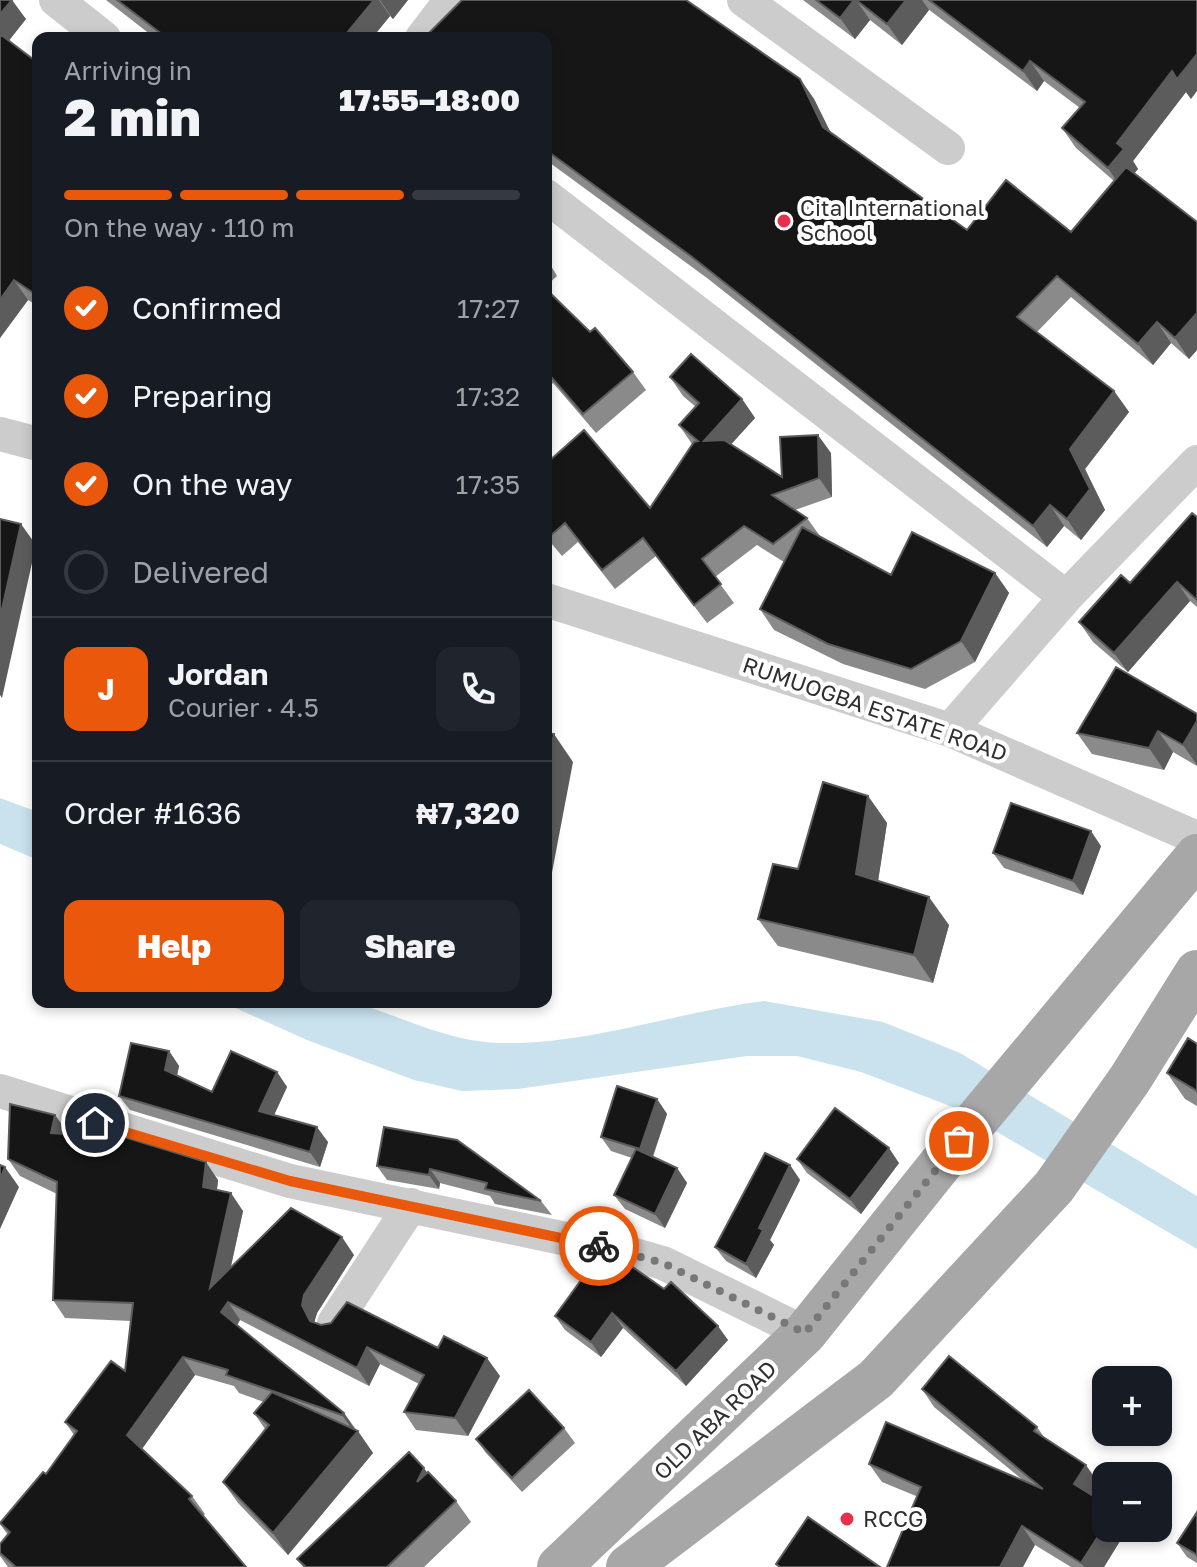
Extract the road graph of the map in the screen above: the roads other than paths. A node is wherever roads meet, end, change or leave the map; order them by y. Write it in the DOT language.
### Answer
graph roads {
  1 [pos="56,0"];
  2 [pos="451,0"];
  3 [pos="744,0"];
  4 [pos="96,32"];
  5 [pos="427,32"];
  6 [pos="948,148"];
  7 [pos="552,201"];
  8 [pos="0,434"];
  9 [pos="32,442"];
  10 [pos="1197,462"];
  11 [pos="1066,597"];
  12 [pos="552,602"];
  13 [pos="950,730"];
  14 [pos="1197,838"];
  15 [pos="1197,856"];
  16 [pos="1197,972"];
  17 [pos="0,1091"];
  18 [pos="411,1205"];
  19 [pos="334,1323"];
  20 [pos="805,1333"];
  21 [pos="559,1567"];
  22 [pos="628,1567"];
  1 -- 4 [label="street"];
  2 -- 5 [label="street"];
  3 -- 6 [label="street"];
  7 -- 11 [label="street"];
  8 -- 9 [label="street"];
  10 -- 11 [label="street"];
  11 -- 13 [label="street"];
  12 -- 13 [label="street, RUMUOGBA ESTATE ROAD"];
  13 -- 14 [label="street, RUMUOGBA ESTATE ROAD"];
  15 -- 20 [label="main road, OLD ABA ROAD"];
  16 -- 22 [label="main road"];
  17 -- 18 [label="street"];
  18 -- 19 [label="street"];
  18 -- 20 [label="street"];
  20 -- 21 [label="main road, OLD ABA ROAD"];
}
